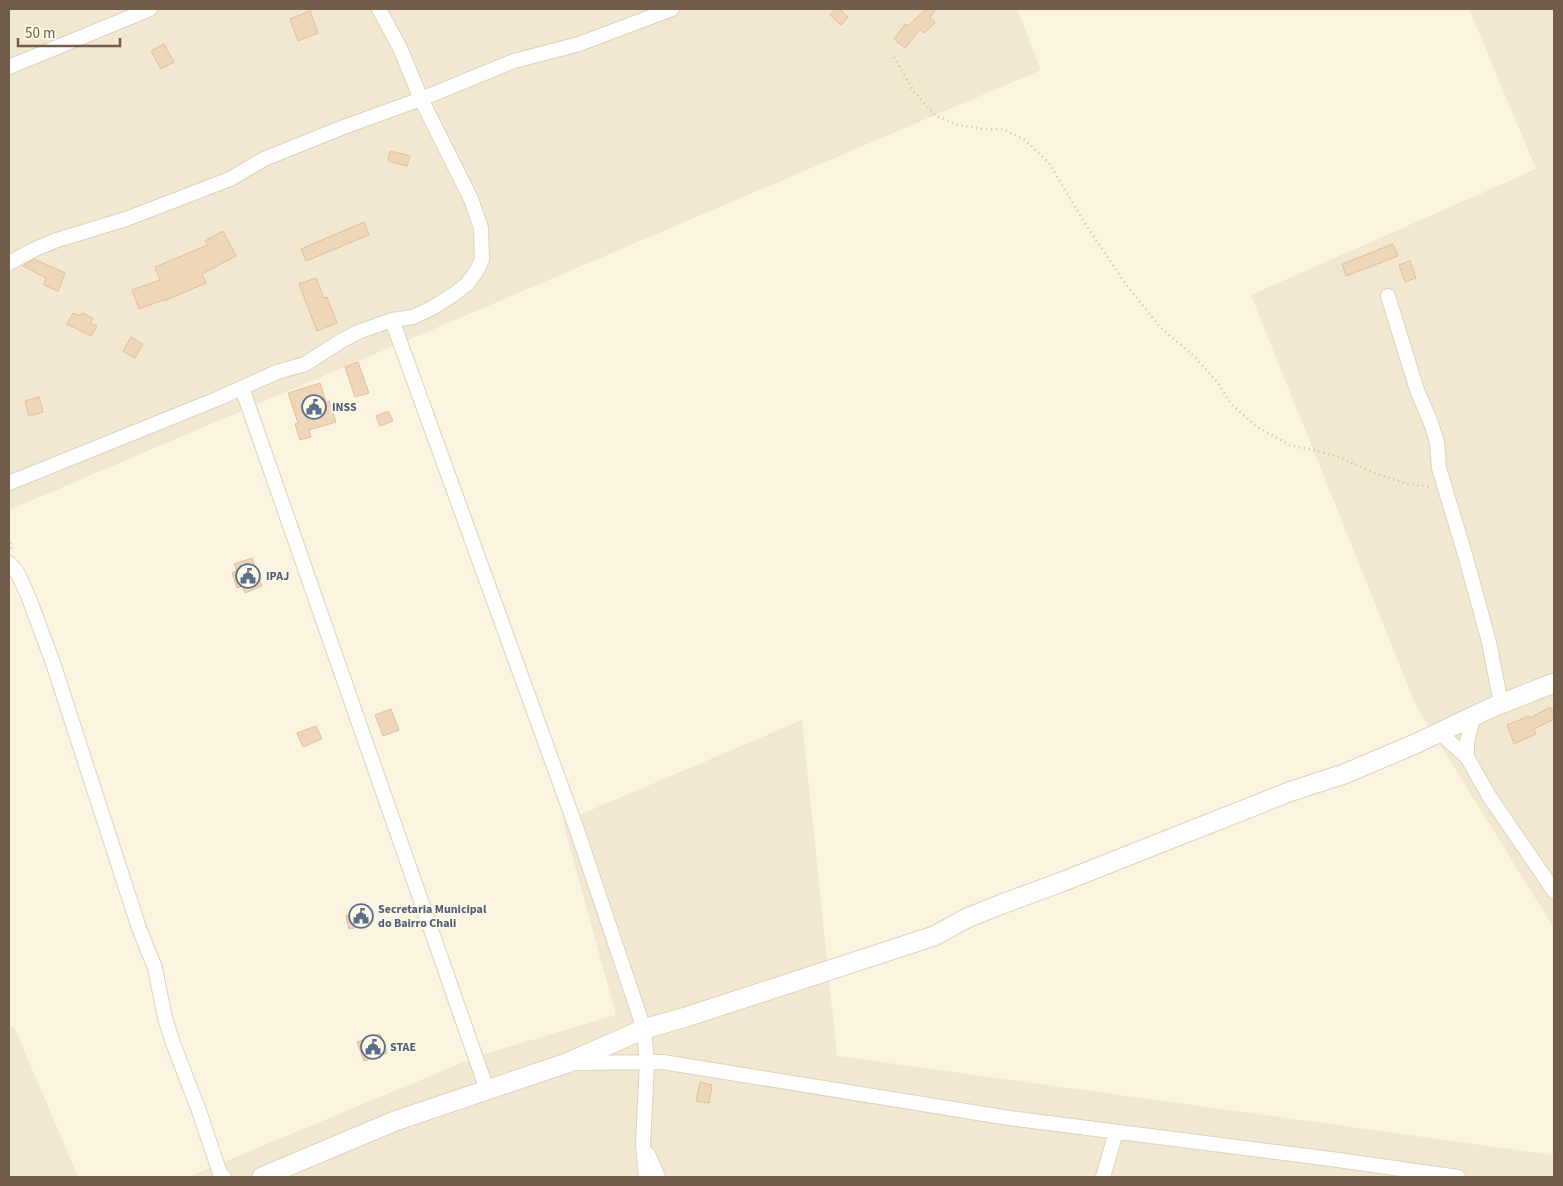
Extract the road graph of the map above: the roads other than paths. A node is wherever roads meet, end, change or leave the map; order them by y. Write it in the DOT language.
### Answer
graph roads {
  1 [pos="150,9"];
  2 [pos="379,9"];
  3 [pos="672,9"];
  4 [pos="9,67"];
  5 [pos="421,99"];
  6 [pos="9,263"];
  7 [pos="1388,296"];
  8 [pos="392,320"];
  9 [pos="242,388"];
  10 [pos="9,483"];
  11 [pos="9,563"];
  12 [pos="1554,683"];
  13 [pos="1501,704"];
  14 [pos="1473,718"];
  15 [pos="1440,733"];
  16 [pos="1467,757"];
  17 [pos="1554,891"];
  18 [pos="644,1029"];
  19 [pos="648,1062"];
  20 [pos="567,1063"];
  21 [pos="487,1090"];
  22 [pos="1116,1132"];
  23 [pos="643,1144"];
  24 [pos="224,1177"];
  25 [pos="262,1177"];
  26 [pos="646,1177"];
  27 [pos="658,1177"];
  28 [pos="1103,1177"];
  29 [pos="1458,1177"];
  1 -- 4 [label="street"];
  2 -- 5 [label="street"];
  3 -- 5 [label="street"];
  5 -- 6 [label="street"];
  5 -- 8 [label="street"];
  7 -- 13 [label="street"];
  8 -- 9 [label="street"];
  8 -- 18 [label="street"];
  9 -- 10 [label="street"];
  9 -- 21 [label="street"];
  11 -- 24 [label="street"];
  12 -- 13 [label="street"];
  13 -- 14 [label="street"];
  14 -- 15 [label="street"];
  14 -- 16 [label="street"];
  15 -- 16 [label="street"];
  15 -- 18 [label="street"];
  16 -- 17 [label="street"];
  18 -- 19 [label="street"];
  18 -- 20 [label="street"];
  19 -- 20 [label="street"];
  19 -- 22 [label="street"];
  19 -- 23 [label="street"];
  20 -- 21 [label="street"];
  21 -- 25 [label="street"];
  22 -- 28 [label="street"];
  22 -- 29 [label="street"];
  23 -- 26 [label="street"];
  23 -- 27 [label="street"];
}
